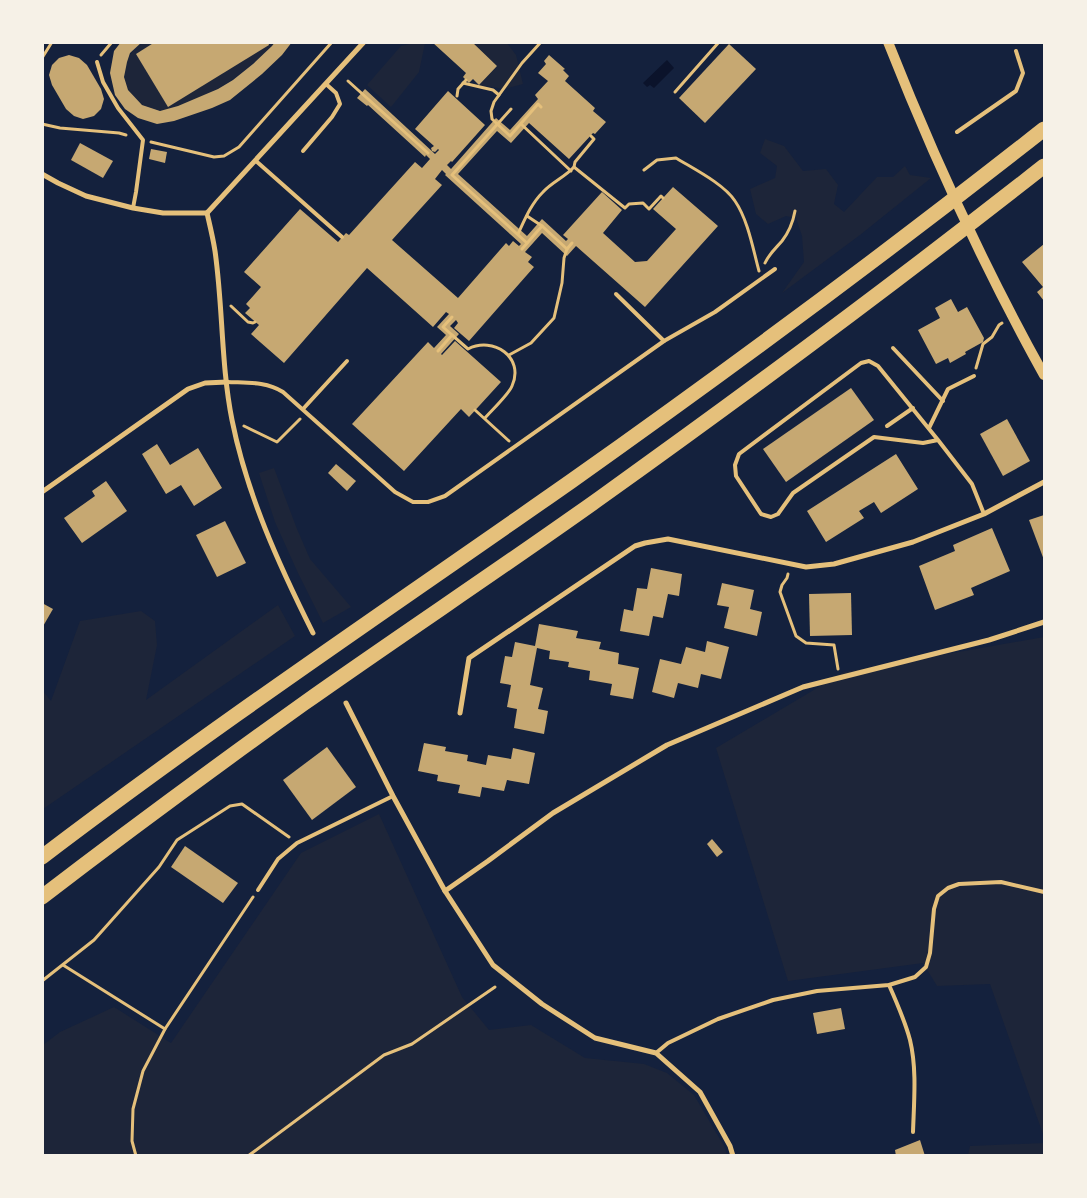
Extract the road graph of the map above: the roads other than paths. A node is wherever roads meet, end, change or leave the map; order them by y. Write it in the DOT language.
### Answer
graph roads {
  1 [pos="364,42"];
  2 [pos="888,42"];
  3 [pos="1016,51"];
  4 [pos="97,62"];
  5 [pos="326,84"];
  6 [pos="1044,129"];
  7 [pos="956,132"];
  8 [pos="303,151"];
  9 [pos="256,161"];
  10 [pos="1044,166"];
  11 [pos="42,174"];
  12 [pos="133,208"];
  13 [pos="207,213"];
  14 [pos="342,237"];
  15 [pos="775,269"];
  16 [pos="616,294"];
  17 [pos="664,341"];
  18 [pos="893,348"];
  19 [pos="1040,358"];
  20 [pos="348,361"];
  21 [pos="974,376"];
  22 [pos="1044,376"];
  23 [pos="227,382"];
  24 [pos="942,401"];
  25 [pos="913,408"];
  26 [pos="304,411"];
  27 [pos="887,426"];
  28 [pos="929,428"];
  29 [pos="938,440"];
  30 [pos="1044,482"];
  31 [pos="42,492"];
  32 [pos="984,514"];
  33 [pos="1044,622"];
  34 [pos="313,633"];
  35 [pos="346,703"];
  36 [pos="460,713"];
  37 [pos="392,796"];
  38 [pos="42,857"];
  39 [pos="258,890"];
  40 [pos="445,891"];
  41 [pos="1044,892"];
  42 [pos="42,897"];
  43 [pos="889,985"];
  44 [pos="656,1053"];
  45 [pos="913,1132"];
  46 [pos="733,1156"];
  1 -- 5 [label="street"];
  2 -- 19 [label="main road"];
  3 -- 7 [label="lane"];
  4 -- 12 [label="lane"];
  5 -- 8 [label="lane"];
  5 -- 9 [label="street"];
  6 -- 38 [label="highway"];
  9 -- 13 [label="street"];
  9 -- 14 [label="lane"];
  10 -- 42 [label="highway"];
  11 -- 12 [label="street"];
  12 -- 13 [label="street"];
  13 -- 23 [label="street"];
  15 -- 17 [label="lane"];
  16 -- 17 [label="lane"];
  17 -- 26 [label="lane"];
  18 -- 24 [label="lane"];
  19 -- 22 [label="main road"];
  20 -- 26 [label="lane"];
  21 -- 24 [label="lane"];
  23 -- 26 [label="lane"];
  23 -- 31 [label="street"];
  23 -- 34 [label="street"];
  24 -- 28 [label="lane"];
  25 -- 27 [label="lane"];
  25 -- 28 [label="lane"];
  25 -- 29 [label="lane"];
  28 -- 29 [label="lane"];
  29 -- 32 [label="lane"];
  30 -- 32 [label="street"];
  32 -- 36 [label="street"];
  33 -- 40 [label="street"];
  35 -- 37 [label="street"];
  37 -- 39 [label="lane"];
  37 -- 40 [label="street"];
  40 -- 44 [label="street"];
  41 -- 43 [label="lane"];
  43 -- 44 [label="lane"];
  43 -- 45 [label="lane"];
  44 -- 46 [label="street"];
}
